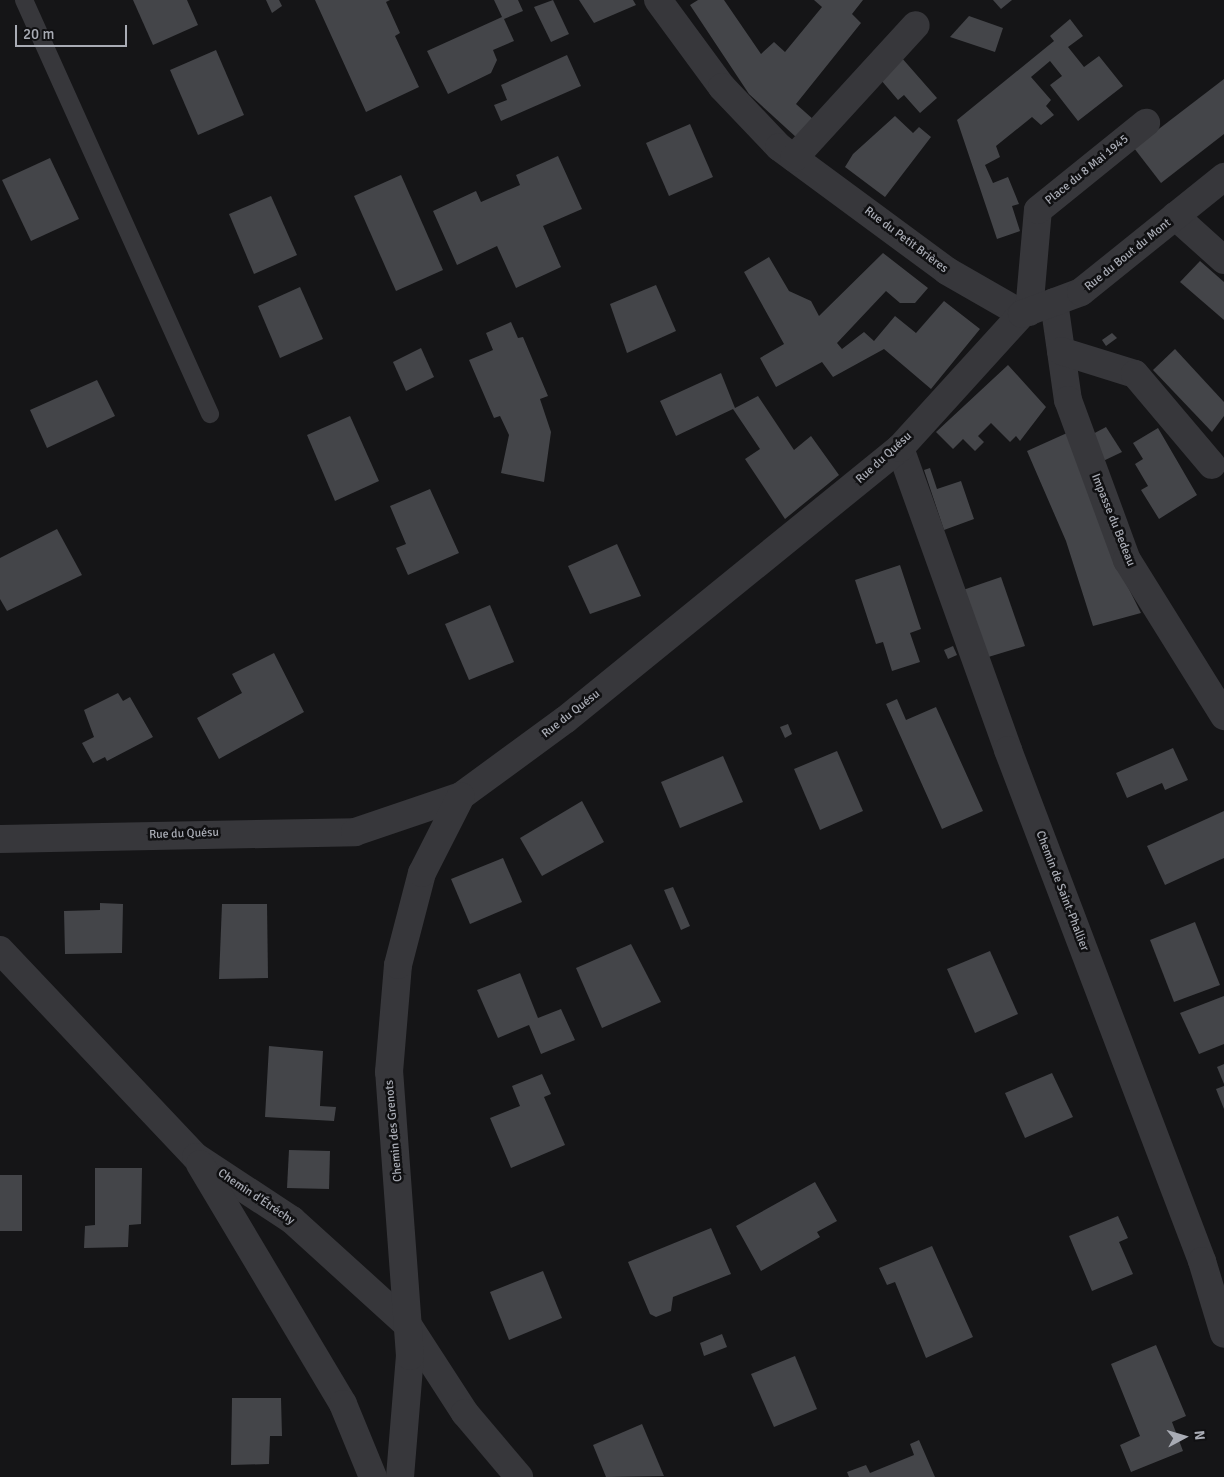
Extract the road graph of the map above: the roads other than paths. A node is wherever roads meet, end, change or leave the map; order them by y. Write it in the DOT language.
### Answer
graph roads {
  1 [pos="24,0"];
  2 [pos="658,0"];
  3 [pos="916,26"];
  4 [pos="1146,123"];
  5 [pos="794,158"];
  6 [pos="1224,177"];
  7 [pos="1176,216"];
  8 [pos="1224,260"];
  9 [pos="1054,302"];
  10 [pos="1025,313"];
  11 [pos="1061,351"];
  12 [pos="210,414"];
  13 [pos="900,448"];
  14 [pos="1212,465"];
  15 [pos="1224,716"];
  16 [pos="461,796"];
  17 [pos="0,838"];
  18 [pos="0,950"];
  19 [pos="196,1157"];
  20 [pos="408,1325"];
  21 [pos="1224,1334"];
  22 [pos="373,1477"];
  23 [pos="400,1477"];
  24 [pos="519,1477"];
  1 -- 12 [label="lane"];
  2 -- 5 [label="street, Rue du Petit Brières"];
  3 -- 5 [label="street"];
  4 -- 10 [label="street, Place du 8 Mai 1945"];
  5 -- 10 [label="street, Rue du Petit Brières"];
  6 -- 7 [label="street, Rue du Bout du Mont"];
  7 -- 8 [label="street"];
  7 -- 9 [label="street, Rue du Bout du Mont"];
  9 -- 10 [label="street, Rue du Bout du Mont"];
  9 -- 11 [label="street, Impasse du Bedeau"];
  10 -- 13 [label="street, Rue du Quésu"];
  11 -- 14 [label="street"];
  11 -- 15 [label="street, Impasse du Bedeau"];
  13 -- 16 [label="street, Rue du Quésu"];
  13 -- 21 [label="street, Chemin de Saint-Phallier"];
  16 -- 17 [label="street, Rue du Quésu"];
  16 -- 20 [label="street, Chemin des Grenots"];
  18 -- 19 [label="street, Chemin d'Étréchy"];
  19 -- 20 [label="street, Chemin d'Étréchy"];
  19 -- 22 [label="street"];
  20 -- 23 [label="street, Chemin des Grenots"];
  20 -- 24 [label="street, Chemin d'Étréchy"];
}
